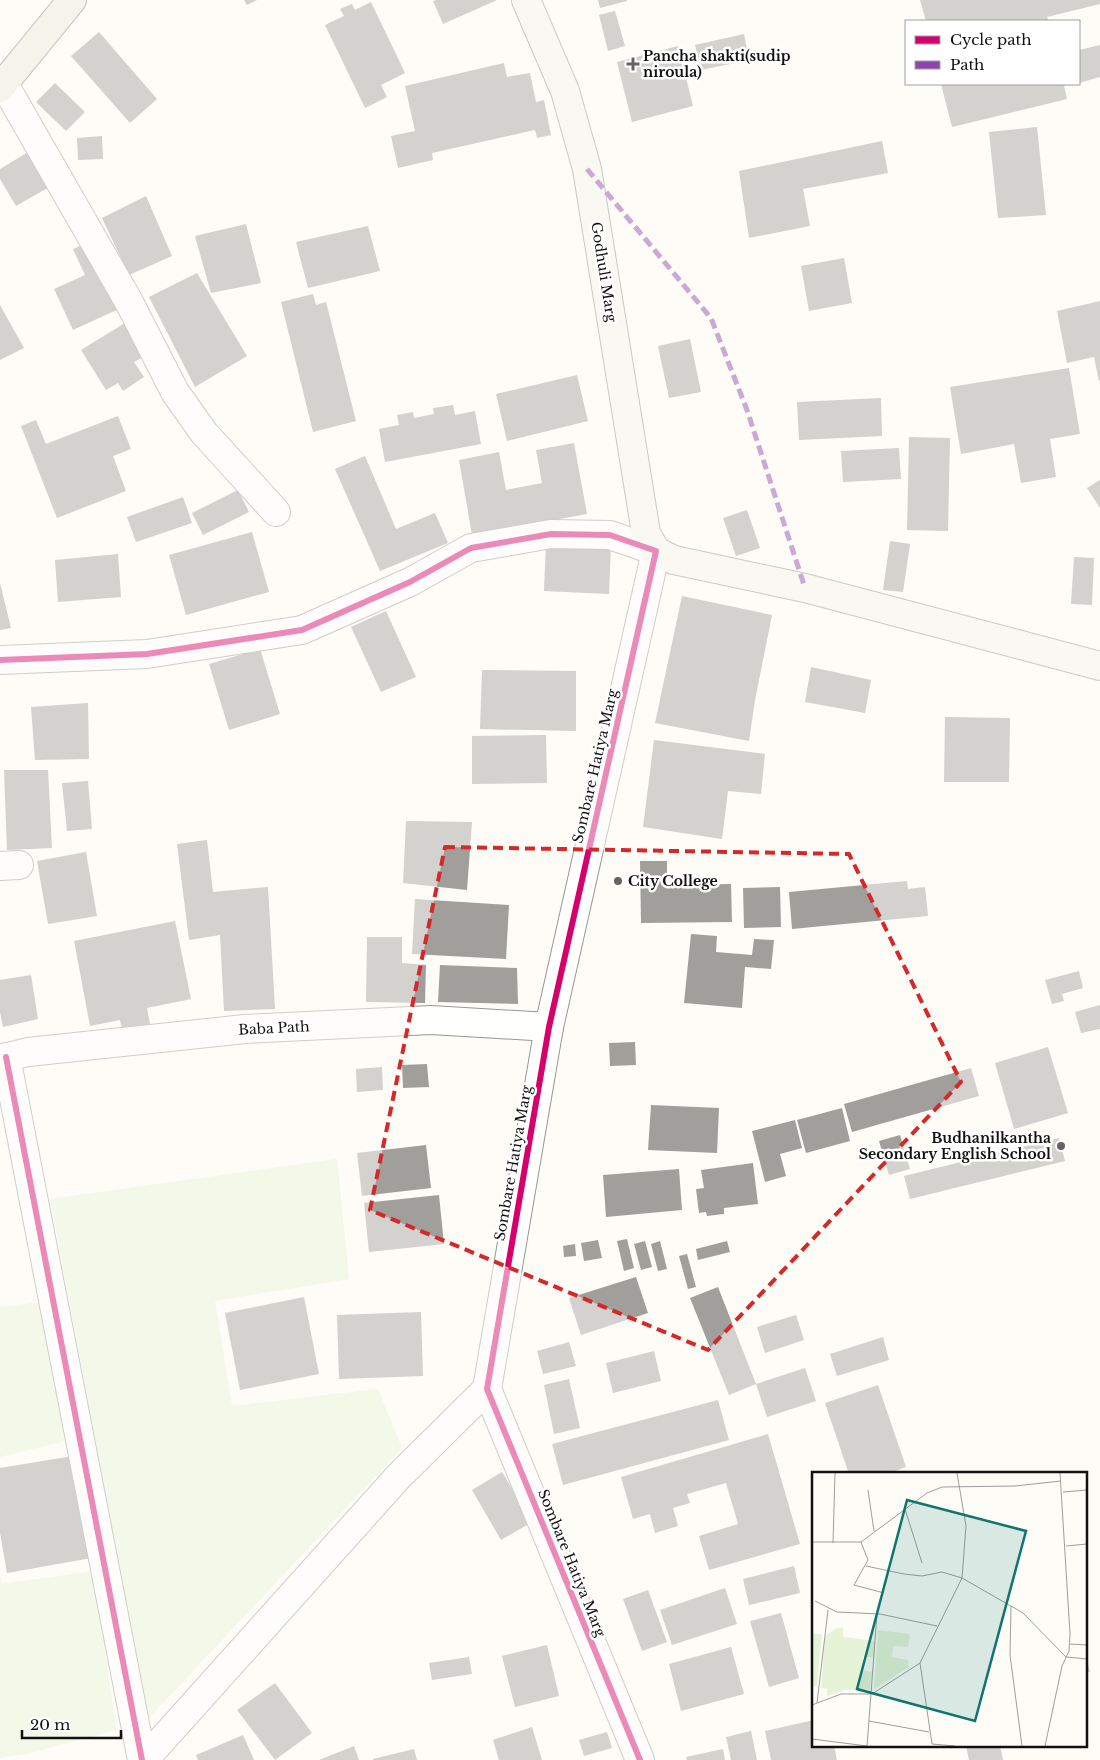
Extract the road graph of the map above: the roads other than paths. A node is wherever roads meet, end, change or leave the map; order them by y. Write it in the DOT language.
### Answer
graph roads {
  1 [pos="72,0"];
  2 [pos="526,0"];
  3 [pos="2,86"];
  4 [pos="276,512"];
  5 [pos="656,551"];
  6 [pos="0,660"];
  7 [pos="1100,666"];
  8 [pos="549,1027"];
  9 [pos="3,1058"];
  10 [pos="487,1389"];
  11 [pos="143,1760"];
  12 [pos="640,1760"];
  1 -- 3 [label="main road"];
  2 -- 5 [label="main road, Godhuli Marg"];
  3 -- 4 [label="street"];
  5 -- 6 [label="street"];
  5 -- 7 [label="main road"];
  5 -- 8 [label="street, Sombare Hatiya Marg"];
  8 -- 9 [label="street, Baba Path"];
  8 -- 10 [label="street, Sombare Hatiya Marg"];
  9 -- 11 [label="street"];
  10 -- 11 [label="street"];
  10 -- 12 [label="street, Sombare Hatiya Marg"];
}
